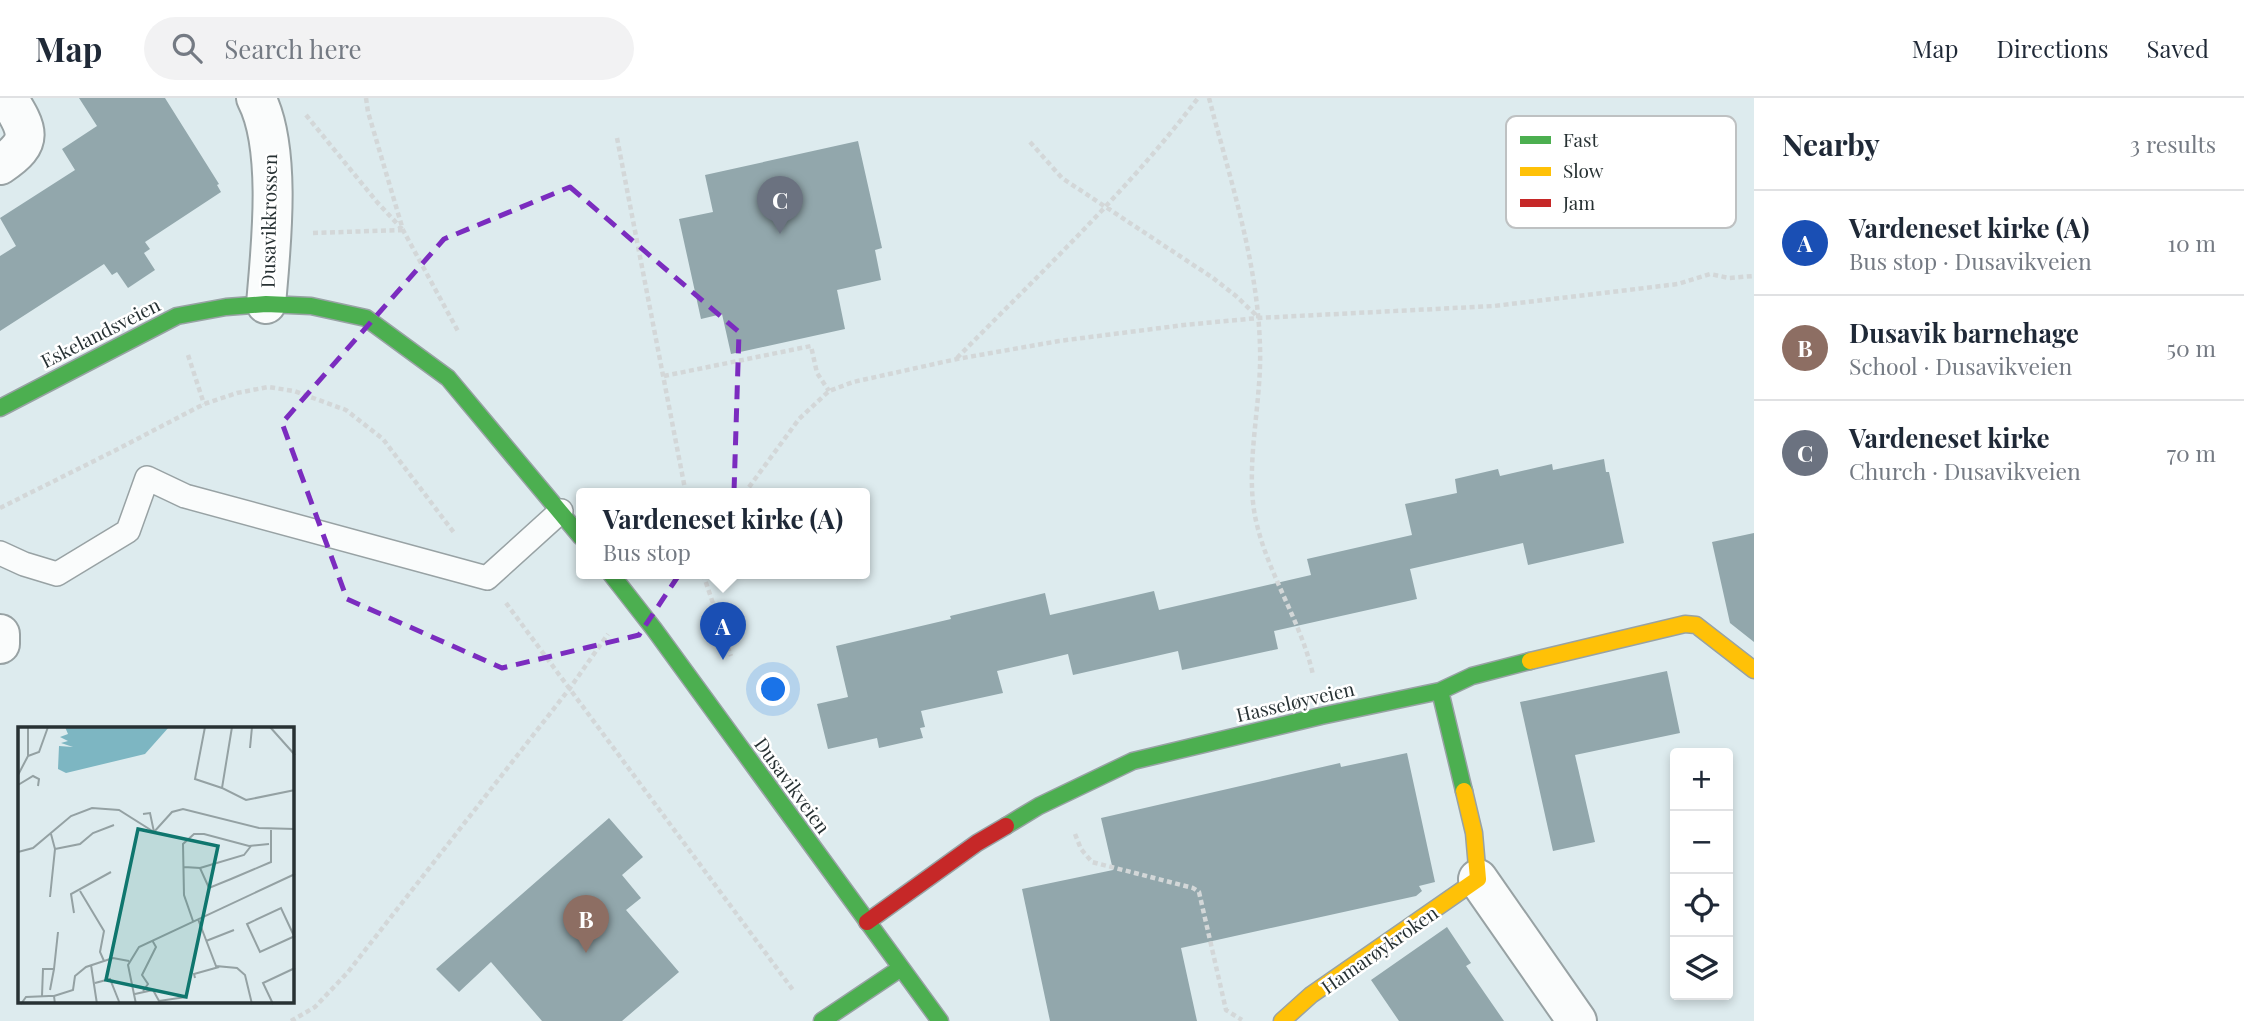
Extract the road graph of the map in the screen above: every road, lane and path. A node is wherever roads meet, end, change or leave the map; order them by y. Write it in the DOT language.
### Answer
graph roads {
  1 [pos="8,98"];
  2 [pos="256,98"];
  3 [pos="366,98"];
  4 [pos="1198,98"];
  5 [pos="1209,98"];
  6 [pos="300,107"];
  7 [pos="617,138"];
  8 [pos="1030,142"];
  9 [pos="0,165"];
  10 [pos="1104,207"];
  11 [pos="403,230"];
  12 [pos="311,233"];
  13 [pos="1754,276"];
  14 [pos="266,304"];
  15 [pos="1258,318"];
  16 [pos="460,333"];
  17 [pos="184,344"];
  18 [pos="957,359"];
  19 [pos="664,376"];
  20 [pos="829,391"];
  21 [pos="204,404"];
  22 [pos="0,408"];
  23 [pos="685,488"];
  24 [pos="748,488"];
  25 [pos="0,508"];
  26 [pos="561,511"];
  27 [pos="576,530"];
  28 [pos="0,554"];
  29 [pos="487,578"];
  30 [pos="615,579"];
  31 [pos="705,579"];
  32 [pos="610,630"];
  33 [pos="0,634"];
  34 [pos="0,644"];
  35 [pos="731,656"];
  36 [pos="1754,670"];
  37 [pos="570,688"];
  38 [pos="1440,691"];
  39 [pos="1321,716"];
  40 [pos="1065,792"];
  41 [pos="1478,879"];
  42 [pos="867,922"];
  43 [pos="901,968"];
  44 [pos="793,990"];
  45 [pos="291,1021"];
  46 [pos="822,1021"];
  47 [pos="940,1021"];
  48 [pos="1246,1021"];
  49 [pos="1282,1021"];
  50 [pos="1577,1021"];
  1 -- 9 [label="street"];
  2 -- 14 [label="street, Dusavikkrossen"];
  3 -- 11 [label="path"];
  4 -- 10 [label="path"];
  5 -- 15 [label="path"];
  6 -- 11 [label="path"];
  7 -- 19 [label="path"];
  8 -- 10 [label="path"];
  10 -- 15 [label="path"];
  10 -- 18 [label="path"];
  11 -- 12 [label="path"];
  11 -- 16 [label="path"];
  13 -- 15 [label="path"];
  14 -- 22 [label="street, Eskelandsveien"];
  14 -- 26 [label="street"];
  15 -- 18 [label="path"];
  15 -- 39 [label="path"];
  17 -- 21 [label="path"];
  18 -- 20 [label="path"];
  19 -- 20 [label="path"];
  19 -- 23 [label="path"];
  20 -- 24 [label="path"];
  21 -- 25 [label="path"];
  21 -- 29 [label="path"];
  26 -- 27 [label="street"];
  26 -- 29 [label="lane"];
  28 -- 29 [label="lane"];
  29 -- 37 [label="path"];
  30 -- 42 [label="street, Dusavikveien"];
  31 -- 35 [label="path"];
  32 -- 37 [label="path"];
  33 -- 34 [label="street"];
  36 -- 38 [label="street, Hasseløyveien"];
  37 -- 44 [label="path"];
  37 -- 45 [label="path"];
  38 -- 39 [label="street, Hasseløyveien"];
  38 -- 41 [label="street"];
  39 -- 40 [label="street, Hasseløyveien"];
  40 -- 42 [label="street, Hasseløyveien"];
  40 -- 48 [label="path"];
  41 -- 49 [label="street, Hamarøykroken"];
  41 -- 50 [label="street"];
  42 -- 43 [label="street, Dusavikveien"];
  43 -- 46 [label="street"];
  43 -- 47 [label="street, Dusavikveien"];
}
